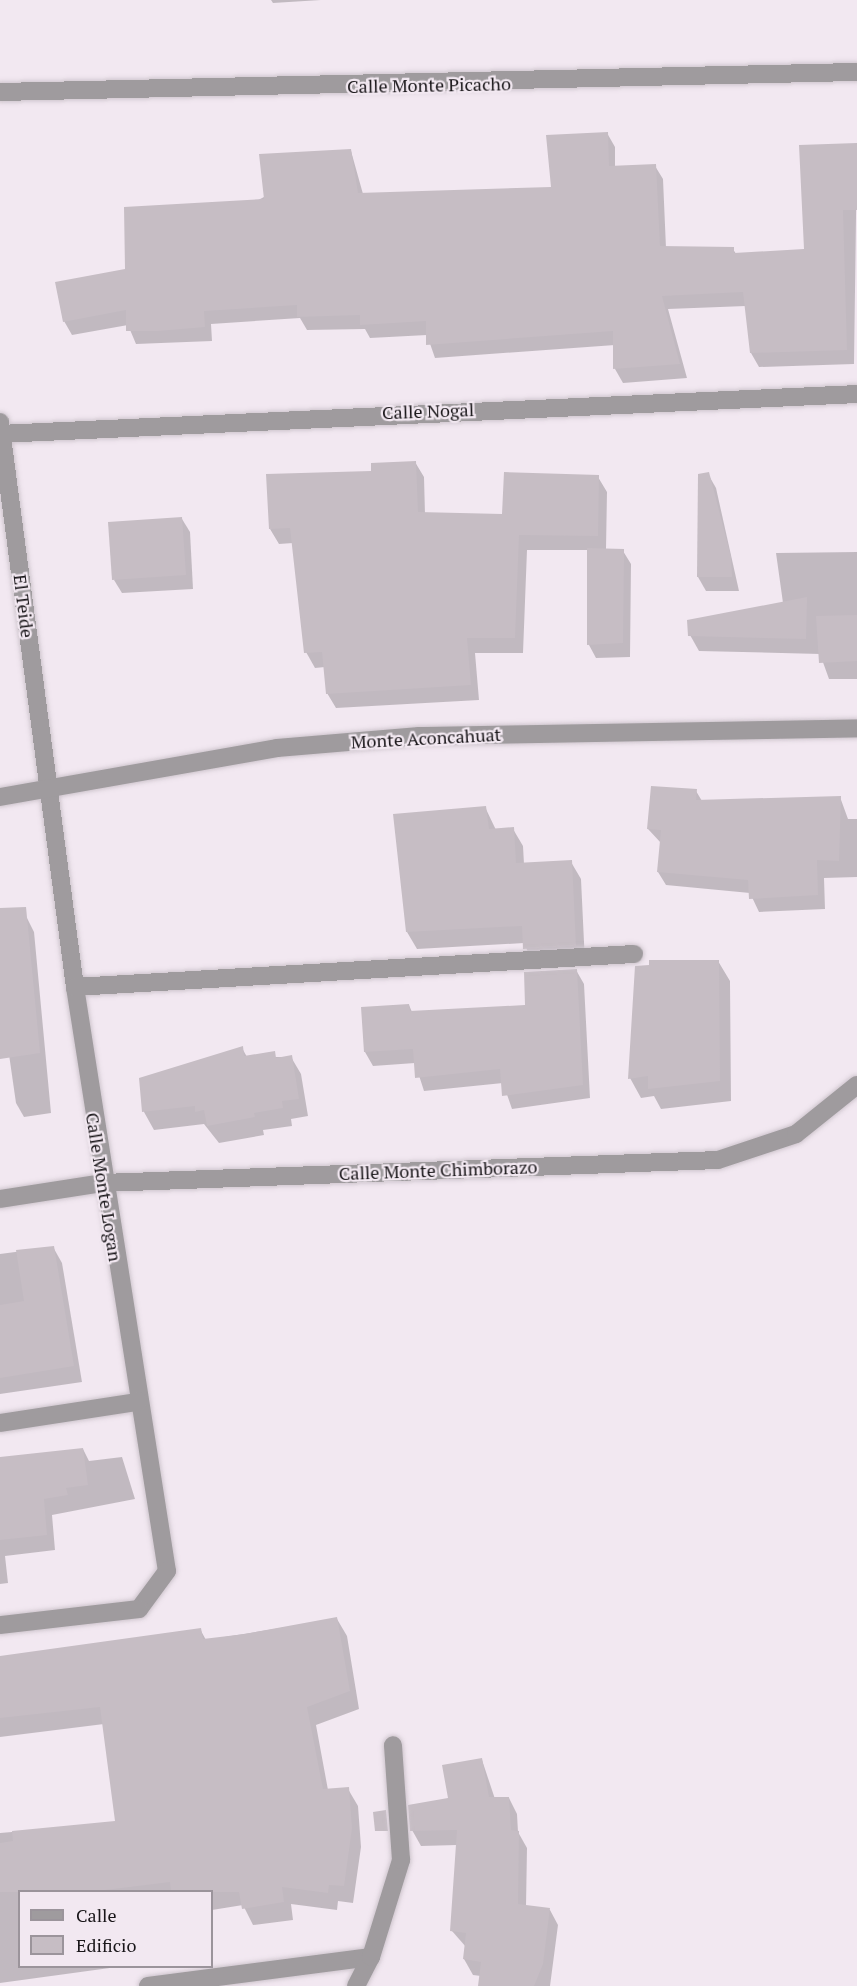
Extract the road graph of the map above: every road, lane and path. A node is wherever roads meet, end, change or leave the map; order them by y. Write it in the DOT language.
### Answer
graph roads {
  1 [pos="857,72"];
  2 [pos="0,92"];
  3 [pos="857,394"];
  4 [pos="1,430"];
  5 [pos="857,728"];
  6 [pos="47,790"];
  7 [pos="0,797"];
  8 [pos="634,954"];
  9 [pos="75,987"];
  10 [pos="857,1085"];
  11 [pos="103,1183"];
  12 [pos="0,1199"];
  13 [pos="138,1402"];
  14 [pos="0,1423"];
  15 [pos="0,1625"];
  16 [pos="393,1745"];
  17 [pos="371,1957"];
  18 [pos="148,1986"];
  19 [pos="356,1986"];
  1 -- 2 [label="street, Calle Monte Picacho"];
  3 -- 4 [label="street, Calle Nogal"];
  4 -- 6 [label="street, El Teide"];
  5 -- 6 [label="street, Monte Aconcahuat"];
  6 -- 7 [label="street, Monte Aconcahuat"];
  6 -- 9 [label="street, Calle Monte Logan"];
  8 -- 9 [label="street"];
  9 -- 11 [label="street, Calle Monte Logan"];
  10 -- 11 [label="street, Calle Monte Chimborazo"];
  11 -- 12 [label="street, Calle Monte Chimborazo"];
  11 -- 13 [label="street, Calle Monte Logan"];
  13 -- 14 [label="street"];
  13 -- 15 [label="street, Calle Monte Logan"];
  16 -- 17 [label="street"];
  17 -- 18 [label="street"];
  17 -- 19 [label="street"];
}
